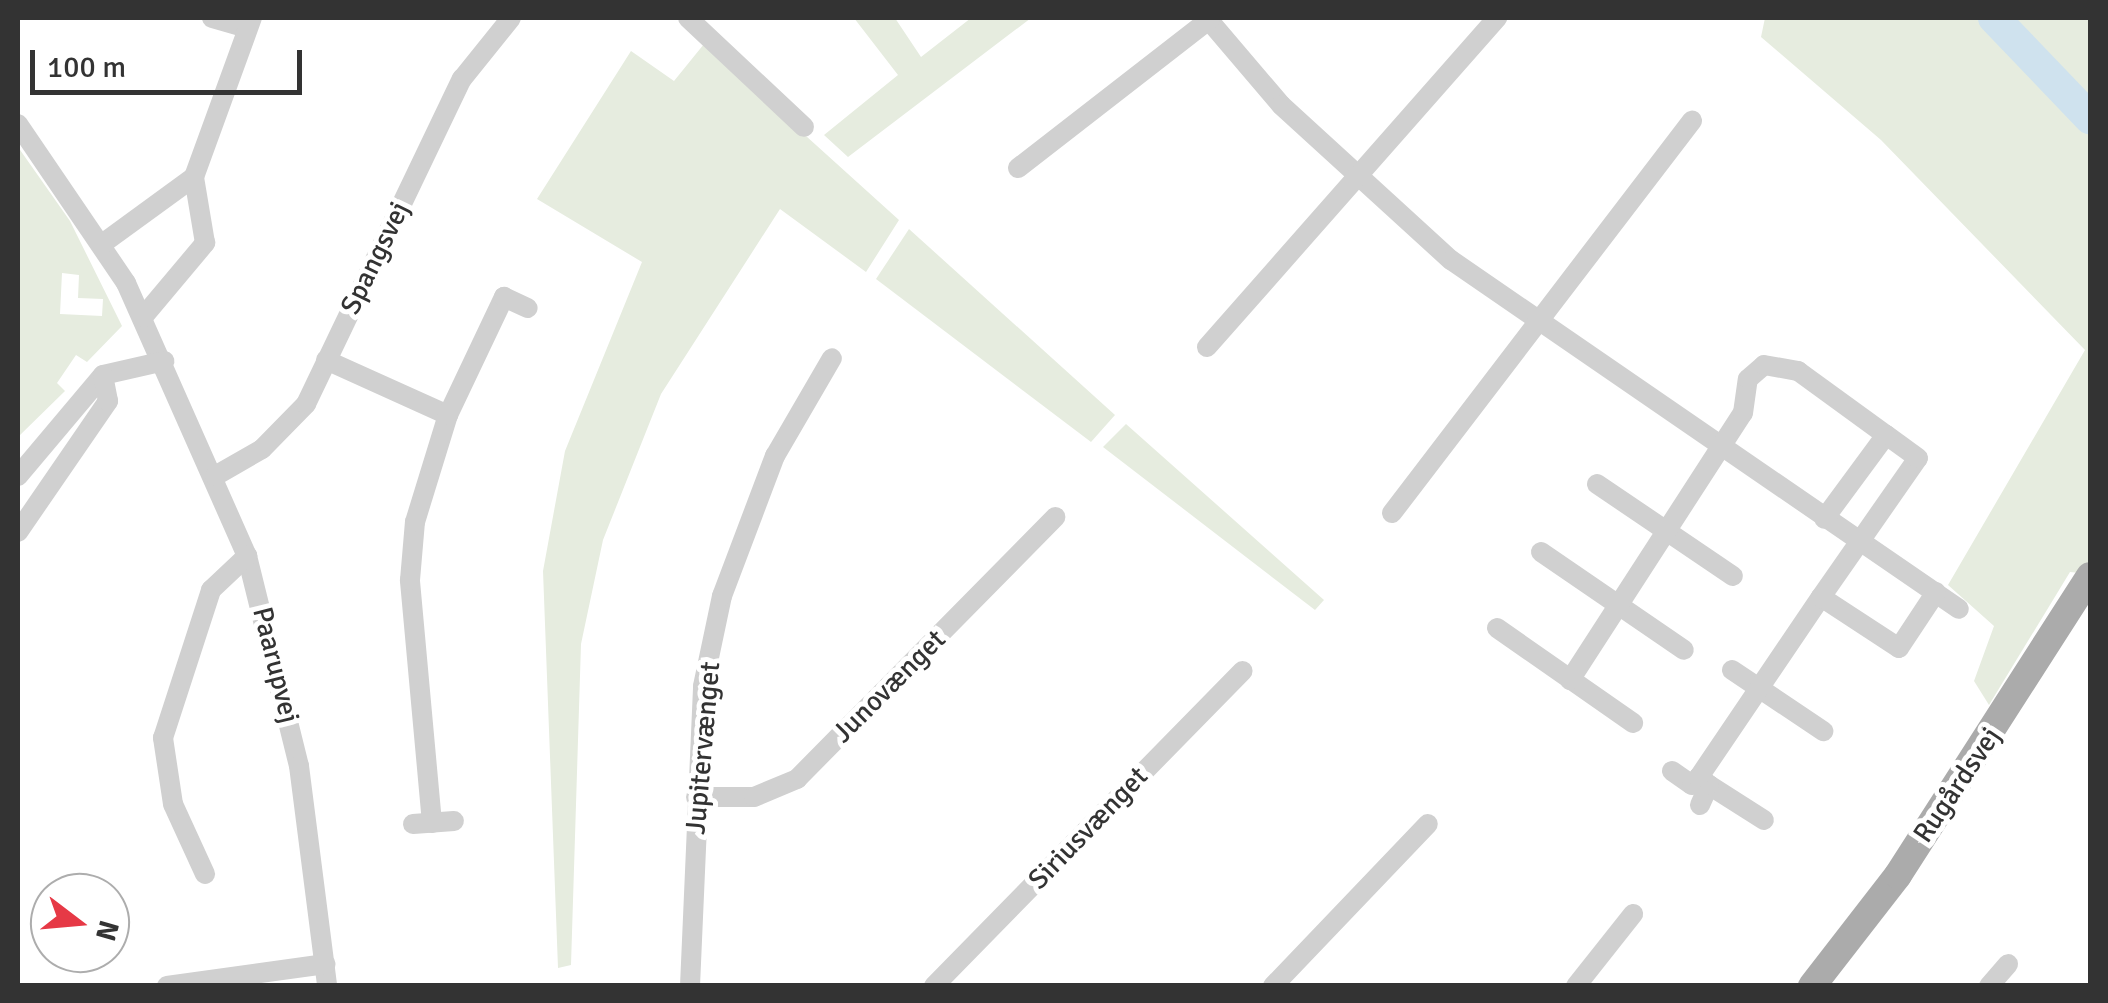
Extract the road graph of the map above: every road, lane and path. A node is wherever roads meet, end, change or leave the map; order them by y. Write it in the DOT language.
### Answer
graph roads {
  1 [pos="212,18"];
  2 [pos="511,18"];
  3 [pos="688,18"];
  4 [pos="1498,18"];
  5 [pos="1208,19"];
  6 [pos="250,23"];
  7 [pos="1692,120"];
  8 [pos="18,124"];
  9 [pos="804,128"];
  10 [pos="1018,168"];
  11 [pos="194,177"];
  12 [pos="1356,178"];
  13 [pos="102,244"];
  14 [pos="528,308"];
  15 [pos="143,317"];
  16 [pos="1540,324"];
  17 [pos="1207,347"];
  18 [pos="832,358"];
  19 [pos="326,360"];
  20 [pos="164,361"];
  21 [pos="103,375"];
  22 [pos="448,416"];
  23 [pos="1886,435"];
  24 [pos="1719,449"];
  25 [pos="18,476"];
  26 [pos="215,476"];
  27 [pos="1597,484"];
  28 [pos="1392,513"];
  29 [pos="1054,517"];
  30 [pos="1824,519"];
  31 [pos="1664,529"];
  32 [pos="18,532"];
  33 [pos="1858,542"];
  34 [pos="1541,552"];
  35 [pos="247,556"];
  36 [pos="1733,576"];
  37 [pos="2090,576"];
  38 [pos="1936,592"];
  39 [pos="1821,597"];
  40 [pos="1614,604"];
  41 [pos="1959,608"];
  42 [pos="1496,628"];
  43 [pos="1684,650"];
  44 [pos="1732,670"];
  45 [pos="1243,671"];
  46 [pos="1570,680"];
  47 [pos="1758,688"];
  48 [pos="1632,723"];
  49 [pos="1823,731"];
  50 [pos="1672,771"];
  51 [pos="1704,781"];
  52 [pos="696,797"];
  53 [pos="1700,805"];
  54 [pos="1764,820"];
  55 [pos="454,821"];
  56 [pos="1428,824"];
  57 [pos="205,874"];
  58 [pos="1633,914"];
  59 [pos="2008,964"];
  60 [pos="326,975"];
  61 [pos="167,986"];
  62 [pos="690,986"];
  63 [pos="934,986"];
  64 [pos="1273,986"];
  65 [pos="1576,986"];
  66 [pos="1812,986"];
  67 [pos="1988,986"];
  1 -- 6 [label="street"];
  2 -- 19 [label="street, Spangsvej"];
  3 -- 9 [label="street"];
  4 -- 12 [label="street"];
  5 -- 10 [label="street"];
  5 -- 12 [label="street"];
  6 -- 11 [label="street"];
  7 -- 16 [label="street"];
  8 -- 13 [label="street, Paarupvej"];
  11 -- 13 [label="street"];
  11 -- 15 [label="street"];
  12 -- 16 [label="street"];
  12 -- 17 [label="street"];
  13 -- 15 [label="street, Paarupvej"];
  14 -- 22 [label="street"];
  15 -- 20 [label="street, Paarupvej"];
  16 -- 24 [label="street"];
  16 -- 28 [label="street"];
  18 -- 52 [label="street, Jupitervænget"];
  19 -- 22 [label="street"];
  19 -- 26 [label="street, Spangsvej"];
  20 -- 21 [label="street"];
  20 -- 26 [label="street, Paarupvej"];
  21 -- 25 [label="street"];
  21 -- 32 [label="street"];
  22 -- 55 [label="street"];
  23 -- 24 [label="street"];
  23 -- 30 [label="street"];
  23 -- 33 [label="street"];
  24 -- 30 [label="street"];
  24 -- 31 [label="street"];
  26 -- 35 [label="street, Paarupvej"];
  27 -- 31 [label="street"];
  29 -- 52 [label="street, Junovænget"];
  30 -- 33 [label="street"];
  31 -- 36 [label="street"];
  31 -- 40 [label="street"];
  33 -- 38 [label="street"];
  33 -- 39 [label="street"];
  34 -- 40 [label="street"];
  35 -- 57 [label="street"];
  35 -- 60 [label="street, Paarupvej"];
  37 -- 66 [label="main road, Rugårdsvej"];
  38 -- 39 [label="street"];
  38 -- 41 [label="street"];
  39 -- 47 [label="street"];
  40 -- 43 [label="street"];
  40 -- 46 [label="street"];
  42 -- 46 [label="street"];
  44 -- 47 [label="street"];
  45 -- 63 [label="street, Siriusvænget"];
  46 -- 48 [label="street"];
  47 -- 49 [label="street"];
  47 -- 51 [label="street"];
  50 -- 51 [label="street"];
  51 -- 53 [label="street"];
  51 -- 54 [label="street"];
  52 -- 62 [label="street, Jupitervænget"];
  56 -- 64 [label="street"];
  58 -- 65 [label="street"];
  59 -- 67 [label="street"];
  60 -- 61 [label="street"];
}
